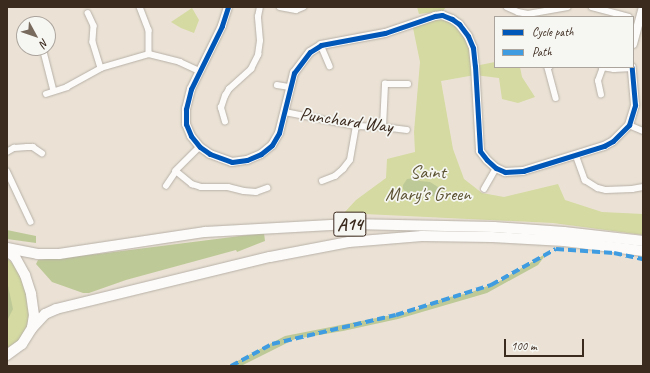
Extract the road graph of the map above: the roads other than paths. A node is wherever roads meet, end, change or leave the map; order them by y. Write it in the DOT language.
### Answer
graph roads {
  1 [pos="140,7"];
  2 [pos="228,7"];
  3 [pos="260,7"];
  4 [pos="280,7"];
  5 [pos="303,7"];
  6 [pos="507,7"];
  7 [pos="567,7"];
  8 [pos="592,7"];
  9 [pos="643,7"];
  10 [pos="615,10"];
  11 [pos="88,13"];
  12 [pos="528,15"];
  13 [pos="627,16"];
  14 [pos="636,19"];
  15 [pos="634,36"];
  16 [pos="321,45"];
  17 [pos="149,54"];
  18 [pos="45,56"];
  19 [pos="330,66"];
  20 [pos="101,68"];
  21 [pos="548,68"];
  22 [pos="602,68"];
  23 [pos="606,68"];
  24 [pos="632,68"];
  25 [pos="198,71"];
  26 [pos="408,84"];
  27 [pos="277,85"];
  28 [pos="290,87"];
  29 [pos="54,91"];
  30 [pos="46,94"];
  31 [pos="601,95"];
  32 [pos="556,98"];
  33 [pos="285,112"];
  34 [pos="225,122"];
  35 [pos="629,125"];
  36 [pos="356,126"];
  37 [pos="383,127"];
  38 [pos="407,130"];
  39 [pos="643,131"];
  40 [pos="200,147"];
  41 [pos="7,152"];
  42 [pos="42,153"];
  43 [pos="576,155"];
  44 [pos="496,168"];
  45 [pos="7,171"];
  46 [pos="176,171"];
  47 [pos="322,182"];
  48 [pos="166,186"];
  49 [pos="643,187"];
  50 [pos="267,188"];
  51 [pos="484,189"];
  52 [pos="31,222"];
  53 [pos="643,241"];
  54 [pos="7,248"];
  55 [pos="7,251"];
  56 [pos="643,251"];
  57 [pos="32,328"];
  58 [pos="7,355"];
  1 -- 17 [label="street"];
  2 -- 25 [label="street"];
  3 -- 34 [label="street"];
  4 -- 5 [label="street"];
  6 -- 12 [label="street"];
  7 -- 12 [label="street"];
  8 -- 10 [label="street"];
  9 -- 14 [label="street"];
  10 -- 13 [label="street"];
  11 -- 20 [label="street"];
  14 -- 15 [label="street"];
  16 -- 19 [label="street"];
  16 -- 28 [label="street"];
  16 -- 44 [label="street"];
  17 -- 20 [label="street"];
  17 -- 25 [label="street"];
  18 -- 29 [label="street"];
  20 -- 29 [label="street"];
  21 -- 32 [label="street"];
  22 -- 31 [label="street"];
  23 -- 24 [label="street"];
  24 -- 35 [label="street"];
  25 -- 40 [label="street"];
  26 -- 37 [label="street"];
  27 -- 28 [label="street"];
  28 -- 33 [label="street"];
  29 -- 30 [label="street"];
  33 -- 36 [label="street, Punchard Way"];
  33 -- 40 [label="street"];
  35 -- 39 [label="street"];
  35 -- 43 [label="street"];
  36 -- 37 [label="street, Punchard Way"];
  36 -- 47 [label="street"];
  37 -- 38 [label="street, Punchard Way"];
  40 -- 46 [label="street"];
  41 -- 42 [label="street"];
  43 -- 44 [label="street"];
  43 -- 49 [label="street"];
  44 -- 51 [label="street"];
  45 -- 52 [label="street"];
  46 -- 48 [label="street"];
  46 -- 50 [label="street"];
  53 -- 54 [label="highway, A14"];
  55 -- 57 [label="highway"];
  56 -- 57 [label="highway, A14"];
  57 -- 58 [label="highway"];
}
